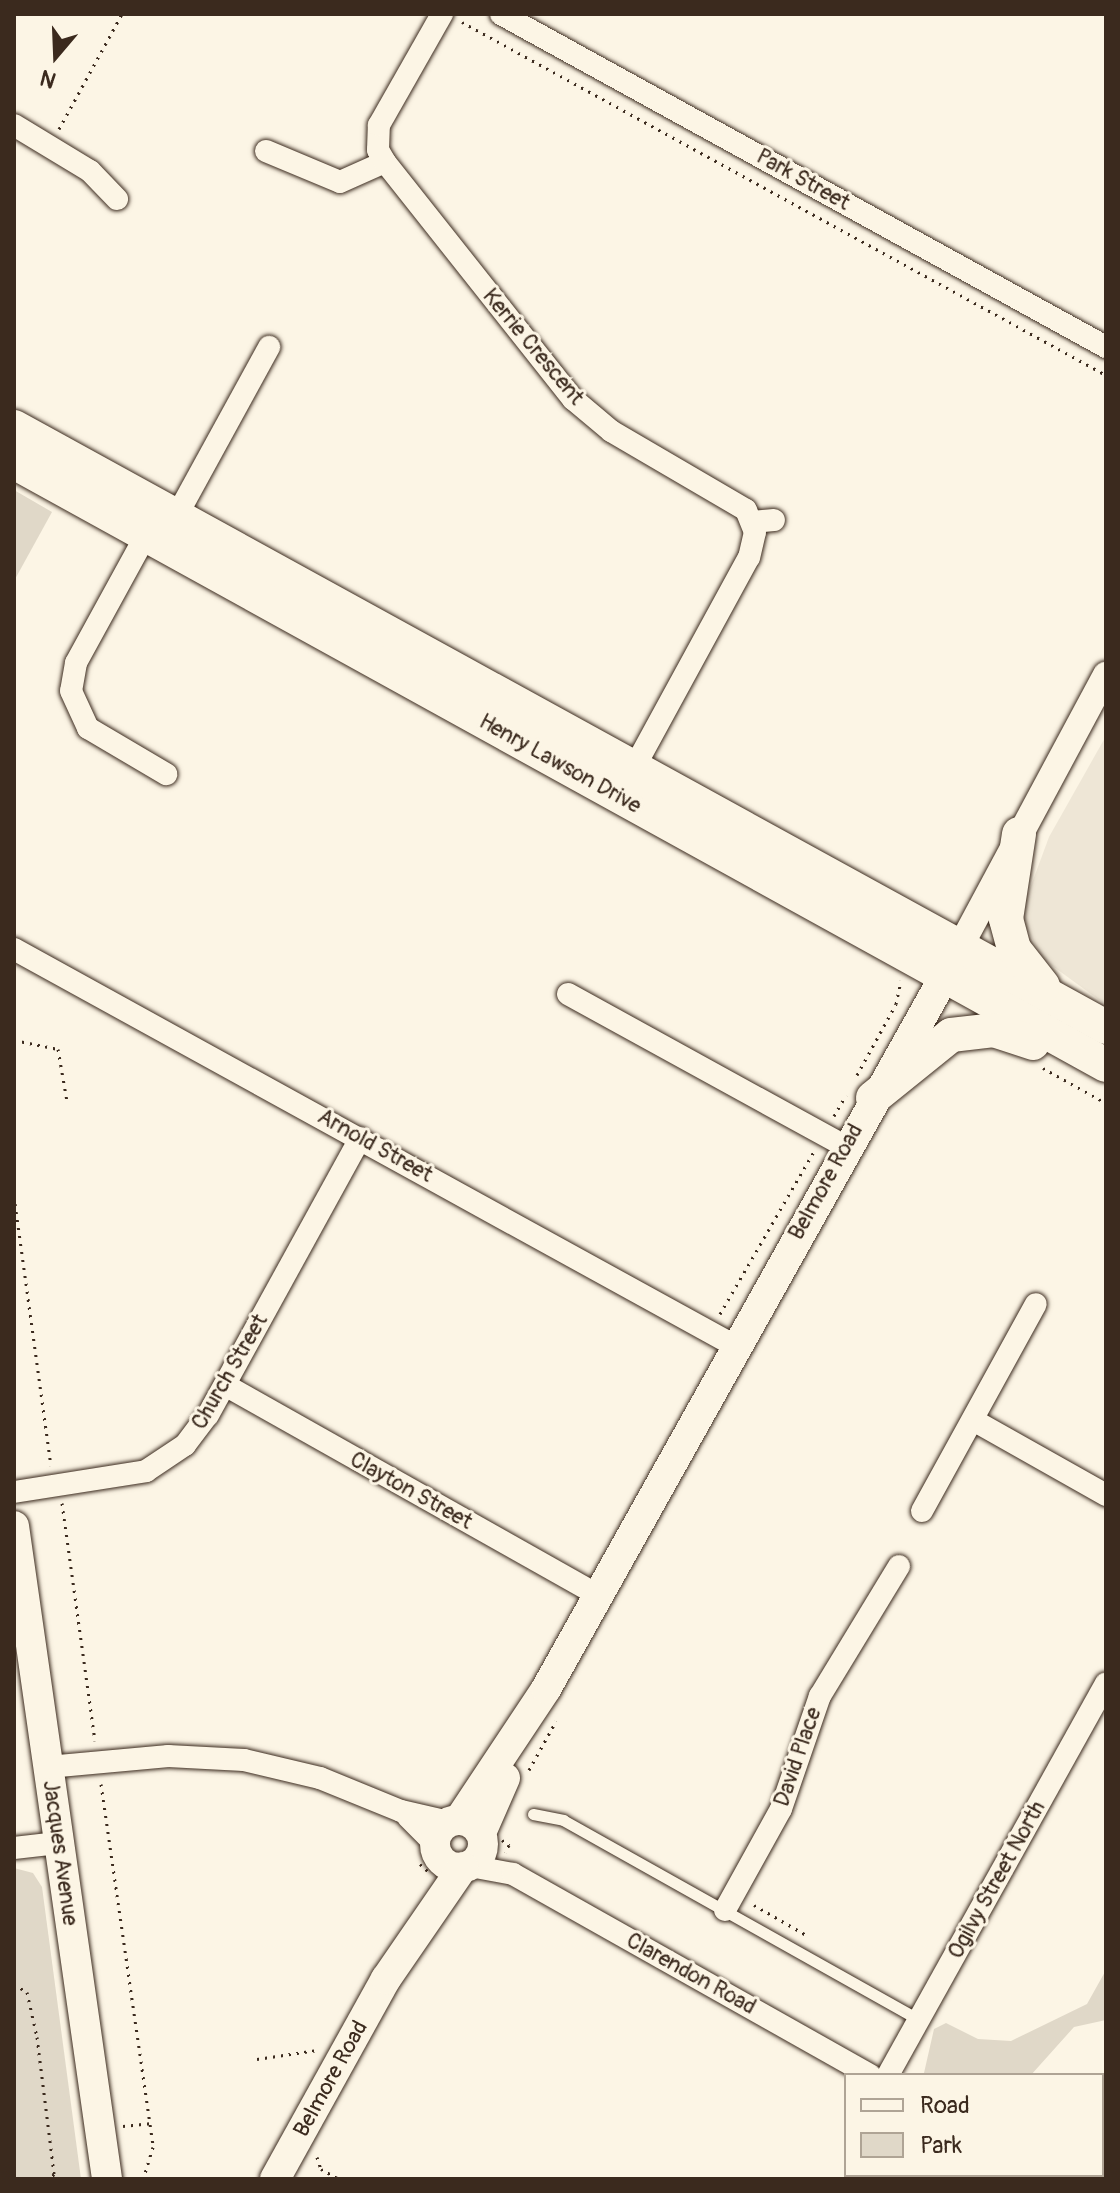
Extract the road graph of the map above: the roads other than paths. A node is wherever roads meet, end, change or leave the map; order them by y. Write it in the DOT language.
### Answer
graph roads {
  1 [pos="501,14"];
  2 [pos="451,17"];
  3 [pos="14,125"];
  4 [pos="266,151"];
  5 [pos="385,162"];
  6 [pos="117,199"];
  7 [pos="269,347"];
  8 [pos="1106,347"];
  9 [pos="14,427"];
  10 [pos="14,462"];
  11 [pos="176,517"];
  12 [pos="146,535"];
  13 [pos="1106,675"];
  14 [pos="634,768"];
  15 [pos="166,774"];
  16 [pos="1019,834"];
  17 [pos="960,947"];
  18 [pos="14,949"];
  19 [pos="945,980"];
  20 [pos="568,994"];
  21 [pos="1053,997"];
  22 [pos="1106,1027"];
  23 [pos="1106,1066"];
  24 [pos="873,1098"];
  25 [pos="360,1138"];
  26 [pos="845,1146"];
  27 [pos="1036,1304"];
  28 [pos="735,1346"];
  29 [pos="225,1385"];
  30 [pos="973,1420"];
  31 [pos="14,1492"];
  32 [pos="1106,1495"];
  33 [pos="922,1511"];
  34 [pos="14,1526"];
  35 [pos="899,1566"];
  36 [pos="598,1595"];
  37 [pos="1106,1684"];
  38 [pos="48,1767"];
  39 [pos="533,1814"];
  40 [pos="58,1843"];
  41 [pos="472,1847"];
  42 [pos="14,1848"];
  43 [pos="725,1910"];
  44 [pos="919,2020"];
  45 [pos="867,2073"];
  46 [pos="889,2073"];
  47 [pos="284,2176"];
  48 [pos="107,2179"];
  1 -- 8 [label="street, Park Street"];
  2 -- 5 [label="street"];
  3 -- 6 [label="street"];
  4 -- 5 [label="street"];
  5 -- 14 [label="street, Kerrie Crescent"];
  7 -- 11 [label="street"];
  9 -- 11 [label="main road, Henry Lawson Drive"];
  10 -- 12 [label="main road, Henry Lawson Drive"];
  11 -- 14 [label="main road, Henry Lawson Drive"];
  12 -- 15 [label="street"];
  12 -- 19 [label="main road, Henry Lawson Drive"];
  13 -- 16 [label="street, Belmore Road"];
  14 -- 17 [label="main road, Henry Lawson Drive"];
  16 -- 17 [label="street, Belmore Road"];
  16 -- 21 [label="main road"];
  17 -- 19 [label="main road, Belmore Road"];
  17 -- 21 [label="main road, Henry Lawson Drive"];
  18 -- 25 [label="street, Arnold Street"];
  19 -- 23 [label="main road, Henry Lawson Drive"];
  19 -- 24 [label="main road, Belmore Road"];
  20 -- 26 [label="street"];
  21 -- 22 [label="main road, Henry Lawson Drive"];
  23 -- 24 [label="main road"];
  24 -- 26 [label="main road, Belmore Road"];
  25 -- 28 [label="street, Arnold Street"];
  25 -- 29 [label="street, Church Street"];
  26 -- 28 [label="main road, Belmore Road"];
  27 -- 30 [label="street"];
  28 -- 36 [label="main road, Belmore Road"];
  29 -- 31 [label="street, Church Street"];
  29 -- 36 [label="street, Clayton Street"];
  30 -- 32 [label="street"];
  30 -- 33 [label="street"];
  34 -- 38 [label="main road, Jacques Avenue"];
  35 -- 43 [label="street, David Place"];
  36 -- 41 [label="main road, Belmore Road"];
  37 -- 44 [label="street, Ogilvy Street North"];
  38 -- 40 [label="main road, Jacques Avenue"];
  38 -- 41 [label="street, Clarendon Road"];
  39 -- 43 [label="lane"];
  40 -- 42 [label="street"];
  40 -- 48 [label="main road, Jacques Avenue"];
  41 -- 45 [label="street, Clarendon Road"];
  41 -- 47 [label="main road, Belmore Road"];
  43 -- 44 [label="lane"];
  44 -- 46 [label="street, Ogilvy Street North"];
}
